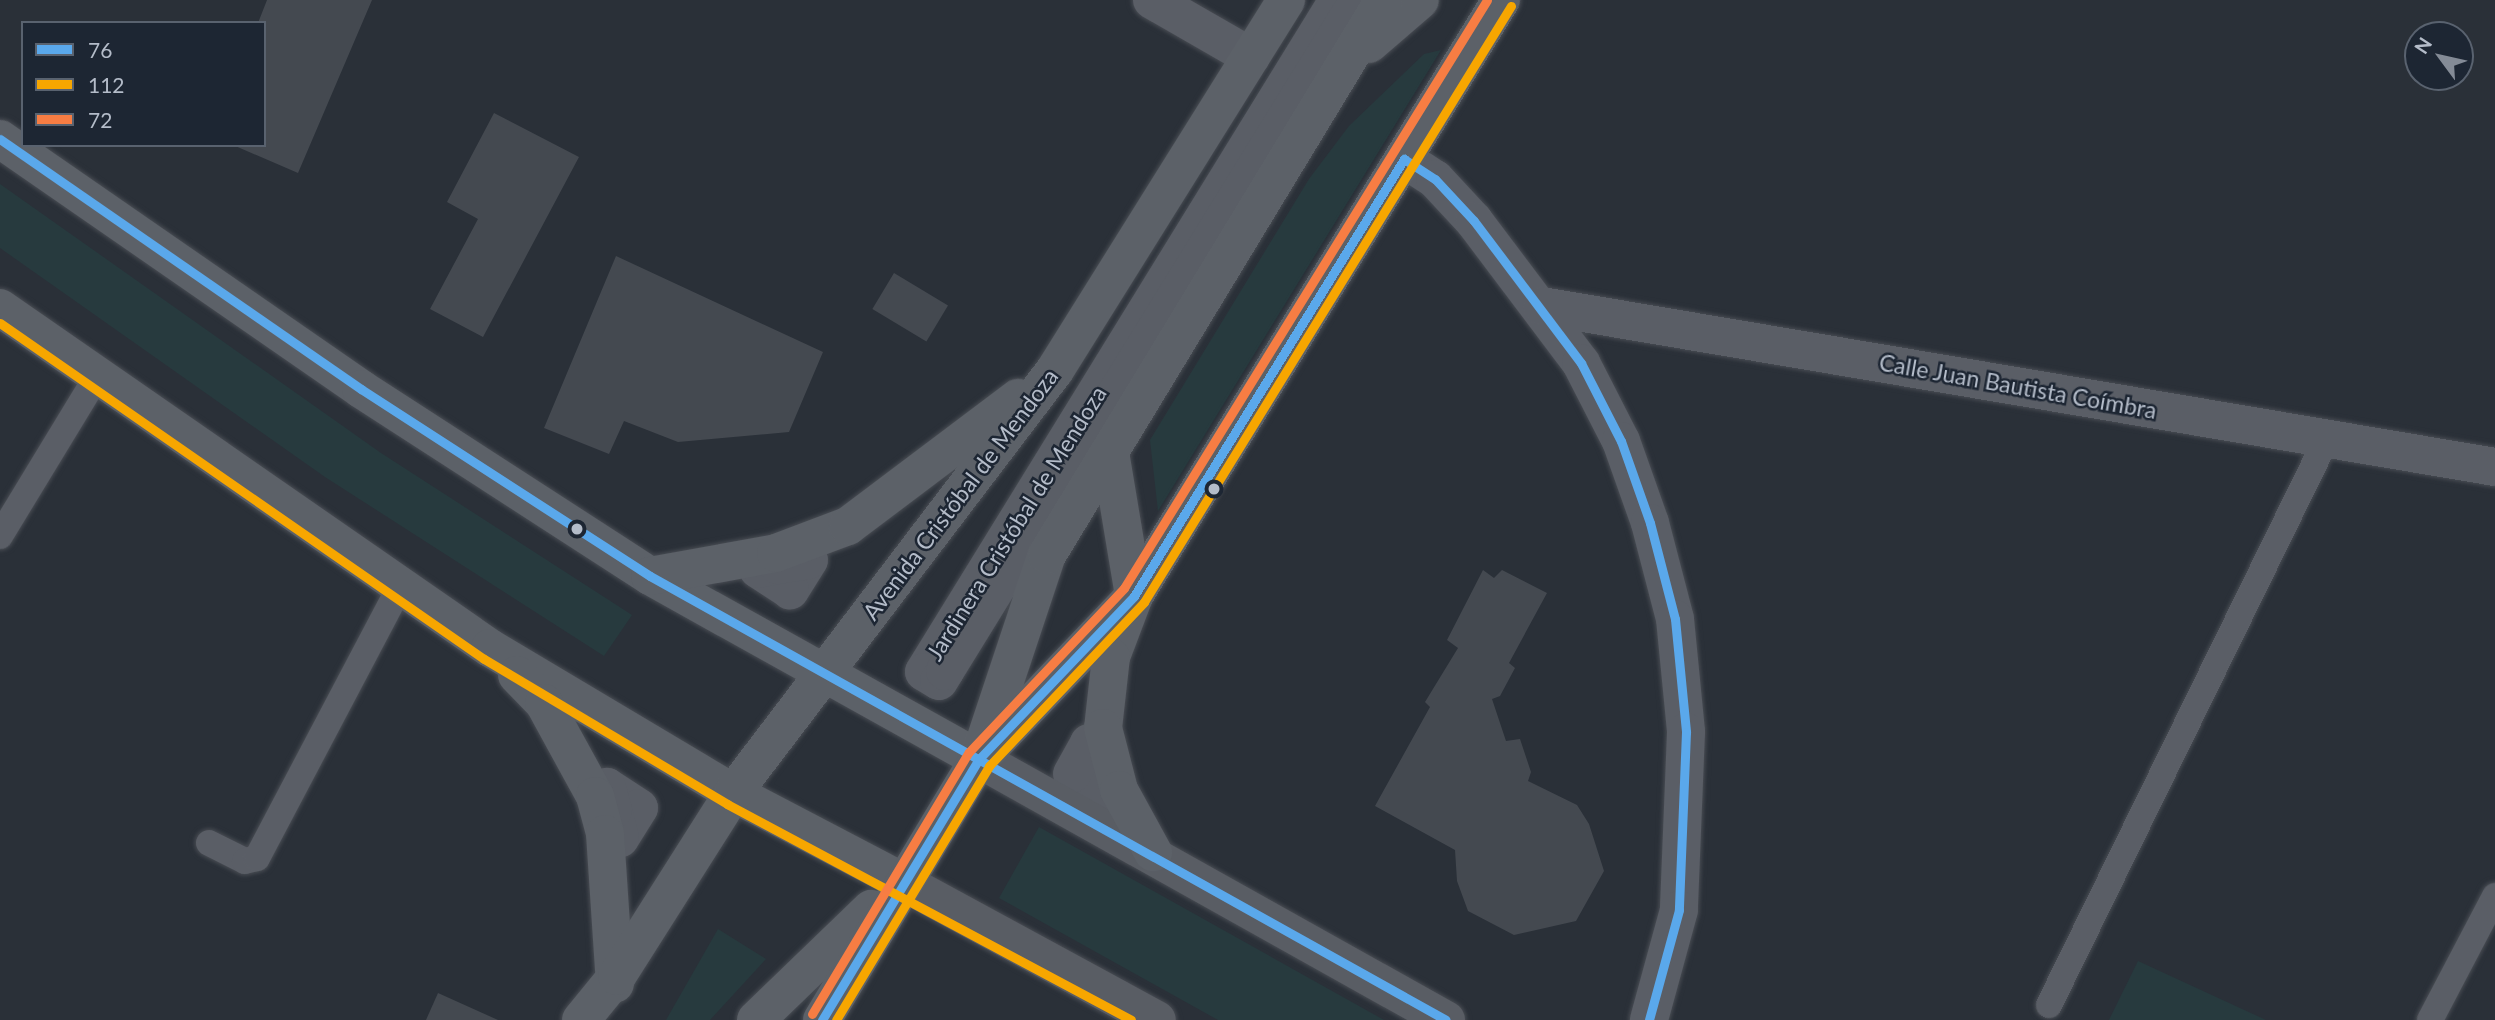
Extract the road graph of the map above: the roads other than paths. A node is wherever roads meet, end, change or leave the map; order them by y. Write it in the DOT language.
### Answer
graph roads {
  1 [pos="1152,0"];
  2 [pos="1286,0"];
  3 [pos="1338,0"];
  4 [pos="1359,0"];
  5 [pos="1384,0"];
  6 [pos="1420,0"];
  7 [pos="1501,0"];
  8 [pos="1251,57"];
  9 [pos="1341,69"];
  10 [pos="0,139"];
  11 [pos="1404,159"];
  12 [pos="1542,306"];
  13 [pos="0,308"];
  14 [pos="1055,370"];
  15 [pos="96,378"];
  16 [pos="2327,438"];
  17 [pos="1110,452"];
  18 [pos="2495,467"];
  19 [pos="0,536"];
  20 [pos="650,576"];
  21 [pos="400,587"];
  22 [pos="1134,596"];
  23 [pos="490,648"];
  24 [pos="824,674"];
  25 [pos="979,759"];
  26 [pos="733,793"];
  27 [pos="209,843"];
  28 [pos="1153,852"];
  29 [pos="901,881"];
  30 [pos="2495,896"];
  31 [pos="617,976"];
  32 [pos="2049,1005"];
  33 [pos="581,1020"];
  34 [pos="606,1020"];
  35 [pos="756,1020"];
  36 [pos="822,1020"];
  37 [pos="1157,1020"];
  38 [pos="1446,1020"];
  39 [pos="1649,1020"];
  40 [pos="2430,1020"];
  1 -- 8 [label="street"];
  2 -- 8 [label="main road, Avenida Cristóbal de Mendoza"];
  3 -- 4 [label="street, Jardinera Cristóbal de Mendoza"];
  5 -- 9 [label="main road"];
  6 -- 9 [label="main road"];
  7 -- 11 [label="main road"];
  8 -- 14 [label="main road, Avenida Cristóbal de Mendoza"];
  9 -- 17 [label="main road"];
  10 -- 20 [label="main road"];
  11 -- 12 [label="street"];
  11 -- 22 [label="main road"];
  12 -- 16 [label="street, Calle Juan Bautista Coímbra"];
  12 -- 39 [label="street"];
  13 -- 15 [label="main road"];
  14 -- 20 [label="main road"];
  14 -- 24 [label="main road, Avenida Cristóbal de Mendoza"];
  15 -- 19 [label="lane"];
  15 -- 21 [label="main road"];
  16 -- 18 [label="street, Calle Juan Bautista Coímbra"];
  16 -- 32 [label="lane"];
  17 -- 22 [label="main road"];
  17 -- 25 [label="main road"];
  20 -- 24 [label="main road"];
  21 -- 23 [label="main road"];
  21 -- 27 [label="lane"];
  22 -- 25 [label="main road"];
  22 -- 28 [label="main road"];
  23 -- 26 [label="main road"];
  23 -- 31 [label="main road"];
  24 -- 25 [label="main road"];
  24 -- 26 [label="main road, Avenida Cristóbal de Mendoza"];
  25 -- 28 [label="main road"];
  25 -- 29 [label="main road"];
  26 -- 29 [label="main road"];
  26 -- 31 [label="main road, Avenida Cristóbal de Mendoza"];
  28 -- 38 [label="main road"];
  29 -- 35 [label="main road"];
  29 -- 36 [label="main road"];
  29 -- 37 [label="main road"];
  30 -- 40 [label="lane"];
  31 -- 33 [label="main road, Avenida Cristóbal de Mendoza"];
  31 -- 34 [label="main road, Avenida Cristóbal de Mendoza"];
}
